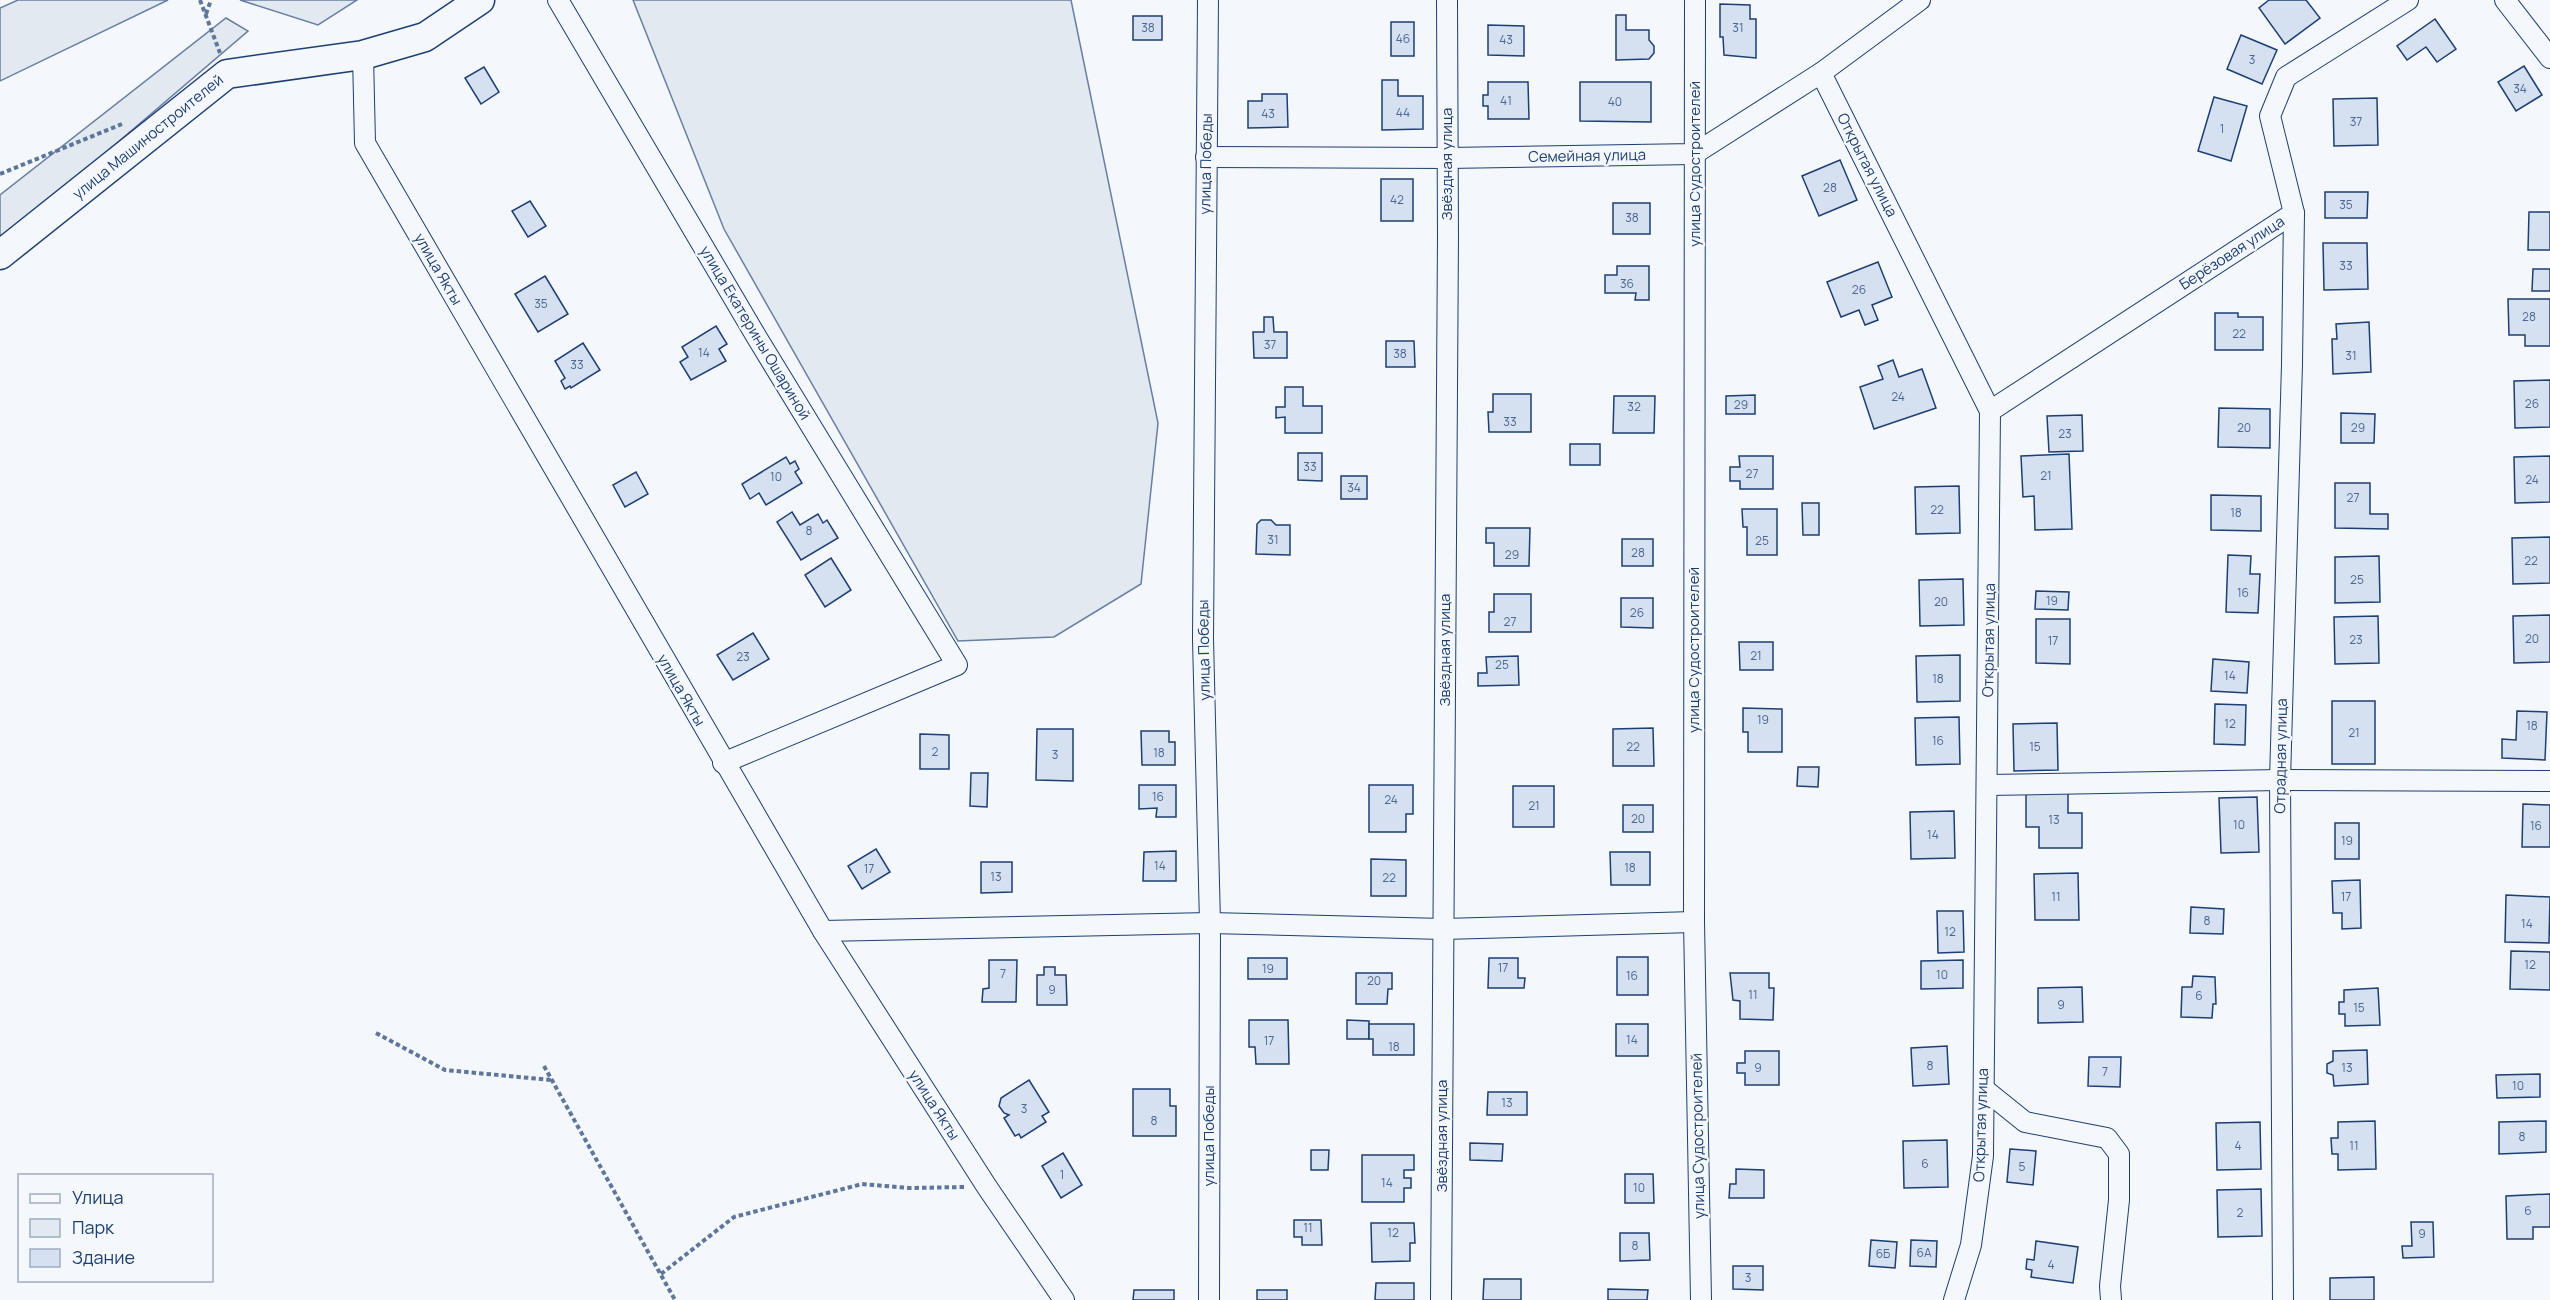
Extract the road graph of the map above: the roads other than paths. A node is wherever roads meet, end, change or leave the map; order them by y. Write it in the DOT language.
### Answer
graph roads {
  1 [pos="480,0"];
  2 [pos="558,0"];
  3 [pos="1208,0"];
  4 [pos="1447,0"];
  5 [pos="1695,0"];
  6 [pos="1920,0"];
  7 [pos="2408,0"];
  8 [pos="2505,0"];
  9 [pos="363,55"];
  10 [pos="2550,58"];
  11 [pos="1821,73"];
  12 [pos="1694,154"];
  13 [pos="1206,157"];
  14 [pos="1447,158"];
  15 [pos="2294,213"];
  16 [pos="0,255"];
  17 [pos="1990,411"];
  18 [pos="723,762"];
  19 [pos="2280,780"];
  20 [pos="2550,781"];
  21 [pos="1988,785"];
  22 [pos="1694,922"];
  23 [pos="1210,923"];
  24 [pos="1443,929"];
  25 [pos="823,931"];
  26 [pos="1984,1089"];
  27 [pos="1064,1300"];
  28 [pos="1209,1300"];
  29 [pos="1441,1300"];
  30 [pos="1701,1300"];
  31 [pos="1954,1300"];
  32 [pos="2111,1300"];
  33 [pos="2283,1300"];
  1 -- 9 [label="street, улица Машиностроителей"];
  2 -- 18 [label="street, улица Екатерины Ошариной"];
  3 -- 13 [label="street, улица Победы"];
  4 -- 14 [label="street, Звёздная улица"];
  5 -- 12 [label="street, улица Судостроителей"];
  6 -- 11 [label="street"];
  7 -- 15 [label="street, Берёзовая улица"];
  8 -- 10 [label="street"];
  9 -- 16 [label="street, улица Машиностроителей"];
  9 -- 18 [label="street, улица Якты"];
  11 -- 12 [label="street"];
  11 -- 17 [label="street, Открытая улица"];
  12 -- 14 [label="street, Семейная улица"];
  12 -- 22 [label="street, улица Судостроителей"];
  13 -- 14 [label="street, Семейная улица"];
  13 -- 23 [label="street, улица Победы"];
  14 -- 24 [label="street, Звёздная улица"];
  15 -- 17 [label="street, Берёзовая улица"];
  15 -- 19 [label="street, Отрадная улица"];
  17 -- 21 [label="street, Открытая улица"];
  18 -- 25 [label="street, улица Якты"];
  19 -- 20 [label="street"];
  19 -- 21 [label="street"];
  19 -- 33 [label="street, Отрадная улица"];
  21 -- 26 [label="street, Открытая улица"];
  22 -- 24 [label="street"];
  22 -- 30 [label="street, улица Судостроителей"];
  23 -- 24 [label="street"];
  23 -- 25 [label="street"];
  23 -- 28 [label="street, улица Победы"];
  24 -- 29 [label="street, Звёздная улица"];
  25 -- 27 [label="street, улица Якты"];
  26 -- 31 [label="street, Открытая улица"];
  26 -- 32 [label="street"];
}
